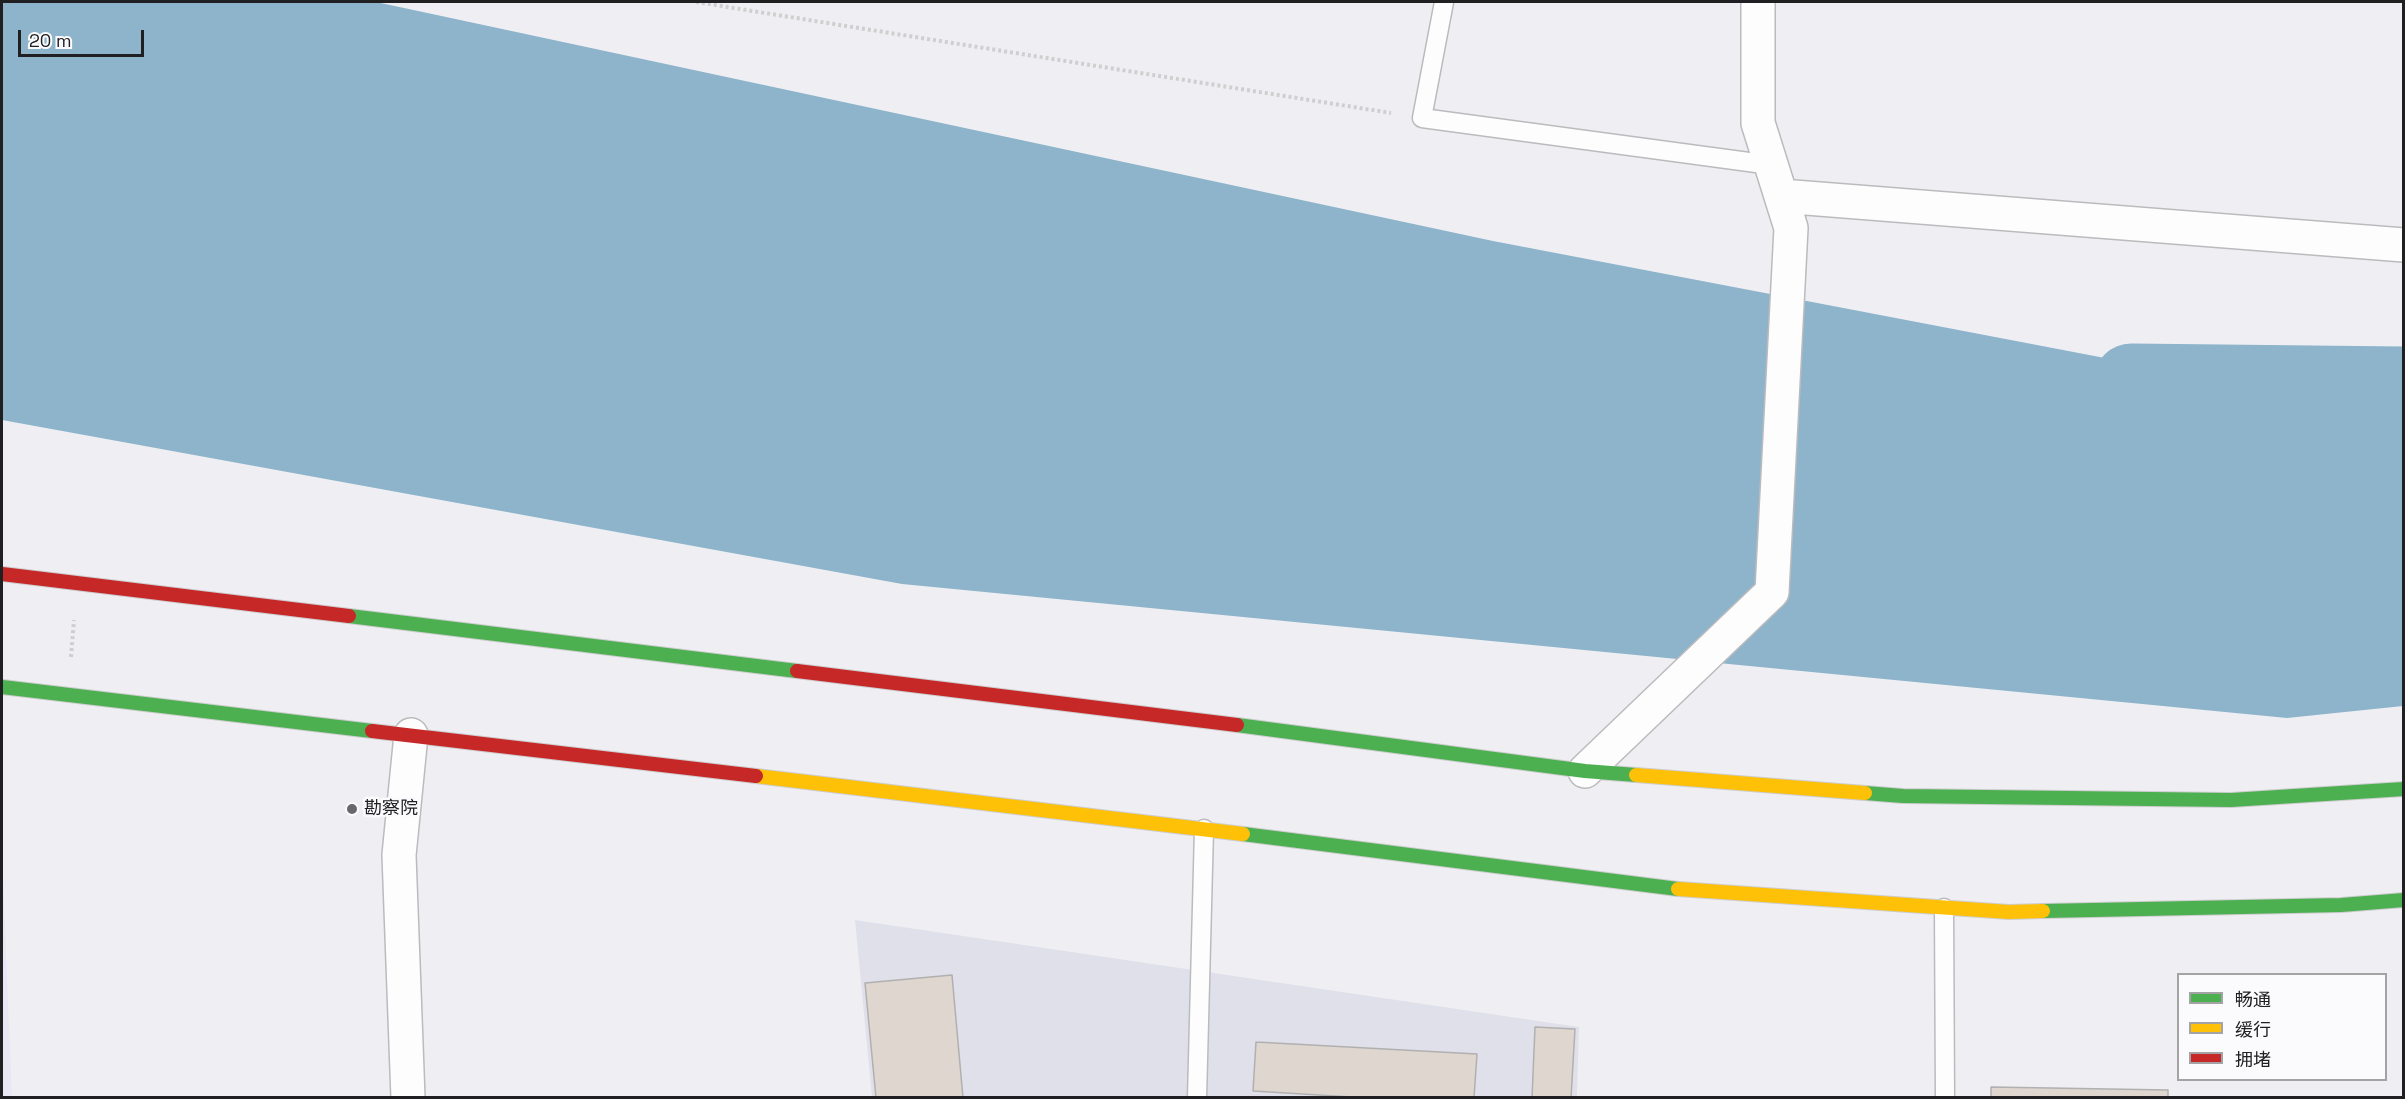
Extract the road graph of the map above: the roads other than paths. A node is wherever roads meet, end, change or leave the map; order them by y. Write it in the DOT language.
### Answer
graph roads {
  1 [pos="1444,2"];
  2 [pos="1758,2"];
  3 [pos="1771,165"];
  4 [pos="1781,196"];
  5 [pos="2403,246"];
  6 [pos="2,574"];
  7 [pos="2,687"];
  8 [pos="411,735"];
  9 [pos="1585,771"];
  10 [pos="2403,789"];
  11 [pos="1204,830"];
  12 [pos="2403,900"];
  13 [pos="1944,908"];
  14 [pos="408,1098"];
  15 [pos="1197,1098"];
  16 [pos="1945,1098"];
  1 -- 3 [label="lane"];
  2 -- 3 [label="street"];
  3 -- 4 [label="street"];
  4 -- 5 [label="street"];
  4 -- 9 [label="street"];
  6 -- 9 [label="main road"];
  7 -- 8 [label="main road"];
  8 -- 11 [label="main road"];
  8 -- 14 [label="street"];
  9 -- 10 [label="main road"];
  11 -- 13 [label="main road"];
  11 -- 15 [label="lane"];
  12 -- 13 [label="main road"];
  13 -- 16 [label="lane"];
}
